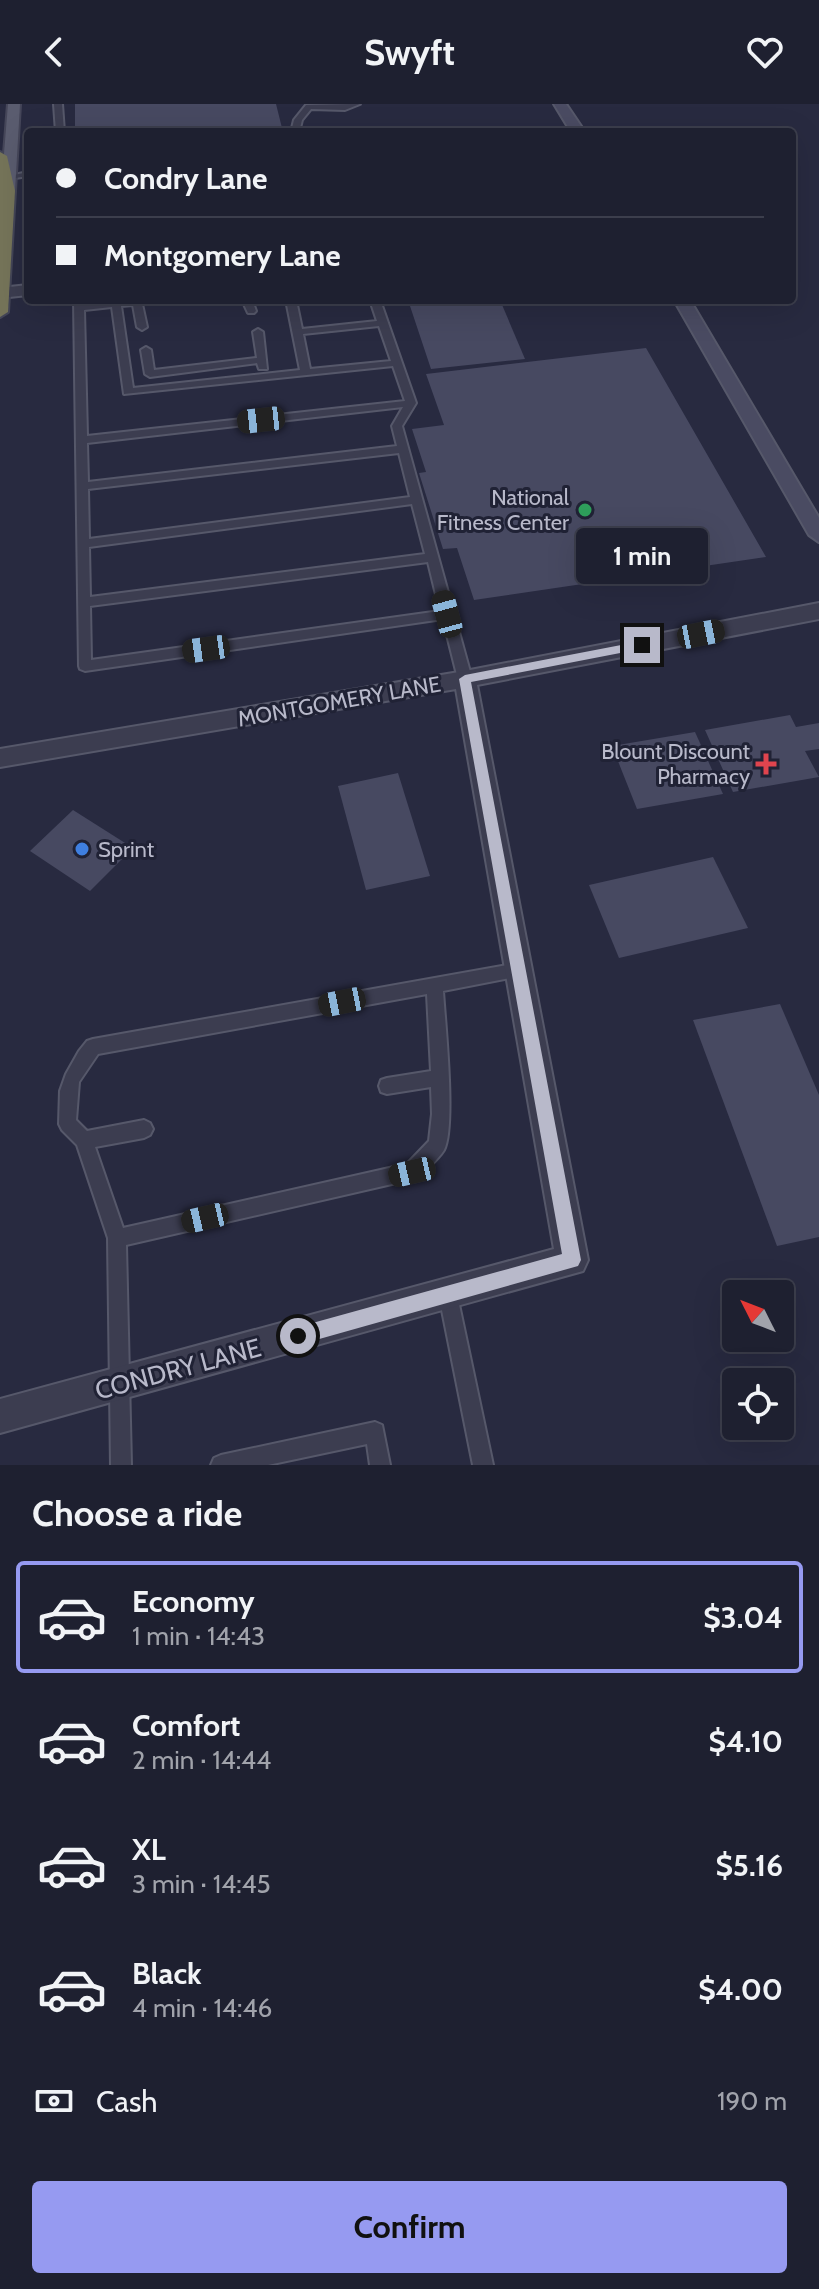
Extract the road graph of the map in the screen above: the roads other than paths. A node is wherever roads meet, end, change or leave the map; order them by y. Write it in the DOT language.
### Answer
graph roads {
  1 [pos="14,104"];
  2 [pos="58,104"];
  3 [pos="356,104"];
  4 [pos="560,104"];
  5 [pos="308,105"];
  6 [pos="60,128"];
  7 [pos="296,128"];
  8 [pos="575,128"];
  9 [pos="0,156"];
  10 [pos="24,176"];
  11 [pos="9,184"];
  12 [pos="24,291"];
  13 [pos="1,294"];
  14 [pos="80,304"];
  15 [pos="116,304"];
  16 [pos="137,304"];
  17 [pos="292,304"];
  18 [pos="376,304"];
  19 [pos="684,304"];
  20 [pos="0,312"];
  21 [pos="383,323"];
  22 [pos="142,327"];
  23 [pos="258,332"];
  24 [pos="298,332"];
  25 [pos="146,350"];
  26 [pos="261,360"];
  27 [pos="397,363"];
  28 [pos="306,373"];
  29 [pos="265,376"];
  30 [pos="411,403"];
  31 [pos="81,440"];
  32 [pos="404,449"];
  33 [pos="82,486"];
  34 [pos="417,500"];
  35 [pos="819,535"];
  36 [pos="83,544"];
  37 [pos="432,557"];
  38 [pos="84,602"];
  39 [pos="819,611"];
  40 [pos="447,614"];
  41 [pos="465,679"];
  42 [pos="0,758"];
  43 [pos="519,970"];
  44 [pos="435,985"];
  45 [pos="437,1078"];
  46 [pos="387,1086"];
  47 [pos="144,1129"];
  48 [pos="84,1140"];
  49 [pos="117,1238"];
  50 [pos="448,1295"];
  51 [pos="118,1385"];
  52 [pos="0,1416"];
  53 [pos="121,1465"];
  54 [pos="221,1465"];
  55 [pos="380,1465"];
  56 [pos="483,1465"];
  1 -- 11 [label="main road"];
  2 -- 6 [label="lane"];
  3 -- 5 [label="lane"];
  4 -- 8 [label="street"];
  5 -- 7 [label="lane"];
  9 -- 11 [label="highway"];
  10 -- 11 [label="lane"];
  11 -- 13 [label="highway"];
  12 -- 13 [label="street"];
  13 -- 20 [label="highway"];
  14 -- 31 [label="lane"];
  15 -- 29 [label="lane"];
  16 -- 22 [label="lane"];
  17 -- 24 [label="lane"];
  18 -- 21 [label="lane"];
  19 -- 35 [label="street"];
  21 -- 24 [label="lane"];
  21 -- 27 [label="lane"];
  23 -- 26 [label="lane"];
  24 -- 28 [label="lane"];
  25 -- 26 [label="lane"];
  26 -- 29 [label="lane"];
  27 -- 28 [label="lane"];
  27 -- 30 [label="lane"];
  28 -- 29 [label="lane"];
  30 -- 31 [label="lane"];
  30 -- 32 [label="lane"];
  31 -- 33 [label="lane"];
  32 -- 33 [label="lane"];
  32 -- 34 [label="lane"];
  33 -- 36 [label="lane"];
  34 -- 36 [label="lane"];
  34 -- 37 [label="lane"];
  36 -- 38 [label="lane"];
  37 -- 38 [label="lane"];
  37 -- 40 [label="lane"];
  38 -- 40 [label="lane"];
  39 -- 41 [label="street, MONTGOMERY LANE"];
  40 -- 41 [label="lane"];
  41 -- 42 [label="street, MONTGOMERY LANE"];
  41 -- 43 [label="street, CONDRY LANE"];
  43 -- 44 [label="lane"];
  43 -- 50 [label="street, CONDRY LANE"];
  44 -- 45 [label="lane"];
  44 -- 48 [label="lane"];
  45 -- 46 [label="lane"];
  45 -- 49 [label="lane"];
  47 -- 48 [label="lane"];
  48 -- 49 [label="lane"];
  49 -- 51 [label="lane"];
  50 -- 51 [label="street, CONDRY LANE"];
  50 -- 56 [label="lane"];
  51 -- 52 [label="street, CONDRY LANE"];
  51 -- 53 [label="lane"];
  54 -- 55 [label="lane"];
}
